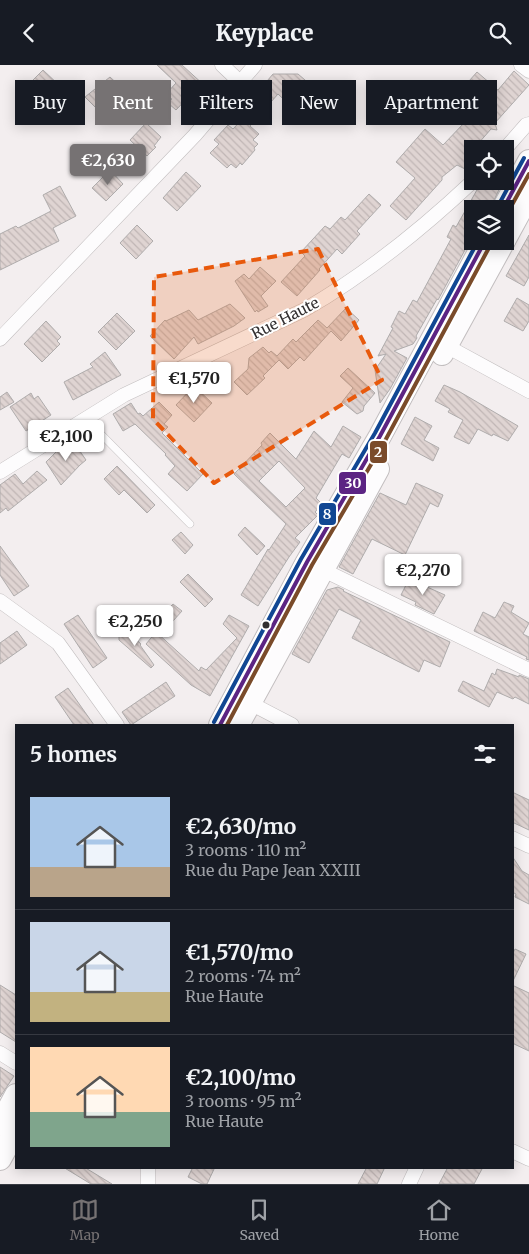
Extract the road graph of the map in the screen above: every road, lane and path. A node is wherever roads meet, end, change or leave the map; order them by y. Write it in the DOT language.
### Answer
graph roads {
  1 [pos="222,65"];
  2 [pos="255,65"];
  3 [pos="521,65"];
  4 [pos="529,71"];
  5 [pos="238,80"];
  6 [pos="243,80"];
  7 [pos="529,124"];
  8 [pos="203,125"];
  9 [pos="513,140"];
  10 [pos="514,155"];
  11 [pos="528,163"];
  12 [pos="464,189"];
  13 [pos="529,195"];
  14 [pos="508,200"];
  15 [pos="514,222"];
  16 [pos="481,250"];
  17 [pos="498,250"];
  18 [pos="0,339"];
  19 [pos="439,342"];
  20 [pos="529,391"];
  21 [pos="86,419"];
  22 [pos="0,472"];
  23 [pos="190,524"];
  24 [pos="316,566"];
  25 [pos="0,601"];
  26 [pos="529,670"];
  27 [pos="243,699"];
  28 [pos="116,724"];
  29 [pos="221,724"];
  30 [pos="238,724"];
  31 [pos="290,724"];
  32 [pos="514,839"];
  33 [pos="529,846"];
  34 [pos="0,1053"];
  35 [pos="15,1062"];
  36 [pos="15,1097"];
  37 [pos="0,1125"];
  38 [pos="15,1131"];
  39 [pos="514,1152"];
  40 [pos="0,1159"];
  41 [pos="529,1159"];
  42 [pos="148,1169"];
  43 [pos="416,1169"];
  44 [pos="148,1184"];
  45 [pos="409,1184"];
  1 -- 5 [label="street"];
  2 -- 6 [label="street"];
  3 -- 4 [label="street"];
  7 -- 9 [label="street"];
  8 -- 18 [label="street"];
  10 -- 11 [label="street"];
  11 -- 14 [label="main road"];
  12 -- 21 [label="street, Rue Haute"];
  13 -- 15 [label="main road"];
  16 -- 19 [label="main road"];
  17 -- 19 [label="main road"];
  19 -- 20 [label="street"];
  19 -- 24 [label="main road"];
  21 -- 22 [label="street, Rue Haute"];
  21 -- 23 [label="lane"];
  24 -- 26 [label="street"];
  24 -- 27 [label="main road"];
  25 -- 28 [label="street"];
  27 -- 29 [label="main road"];
  27 -- 30 [label="main road"];
  27 -- 31 [label="street"];
  32 -- 33 [label="street"];
  34 -- 35 [label="street"];
  36 -- 37 [label="main road"];
  38 -- 40 [label="main road"];
  39 -- 41 [label="street"];
  42 -- 44 [label="street"];
  43 -- 45 [label="street"];
}
